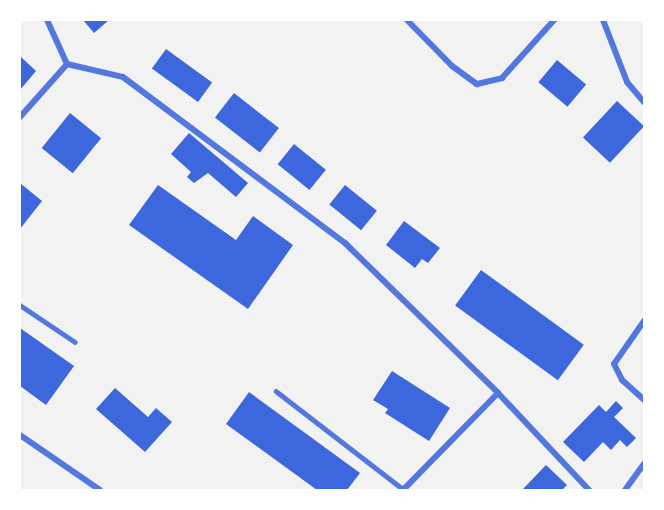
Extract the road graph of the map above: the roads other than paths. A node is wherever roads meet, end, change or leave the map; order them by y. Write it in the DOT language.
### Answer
graph roads {
  1 [pos="47,20"];
  2 [pos="407,20"];
  3 [pos="554,20"];
  4 [pos="603,20"];
  5 [pos="67,64"];
  6 [pos="645,102"];
  7 [pos="20,117"];
  8 [pos="20,305"];
  9 [pos="645,321"];
  10 [pos="75,342"];
  11 [pos="276,391"];
  12 [pos="498,393"];
  13 [pos="645,400"];
  14 [pos="20,435"];
  15 [pos="645,464"];
  16 [pos="100,490"];
  17 [pos="404,490"];
  18 [pos="589,490"];
  19 [pos="625,490"];
  1 -- 5 [label="street"];
  2 -- 3 [label="street"];
  4 -- 6 [label="street"];
  5 -- 7 [label="street"];
  5 -- 12 [label="street"];
  8 -- 10 [label="lane"];
  9 -- 13 [label="street"];
  11 -- 17 [label="lane"];
  12 -- 17 [label="street"];
  12 -- 18 [label="street"];
  14 -- 16 [label="street"];
  15 -- 19 [label="street"];
}
